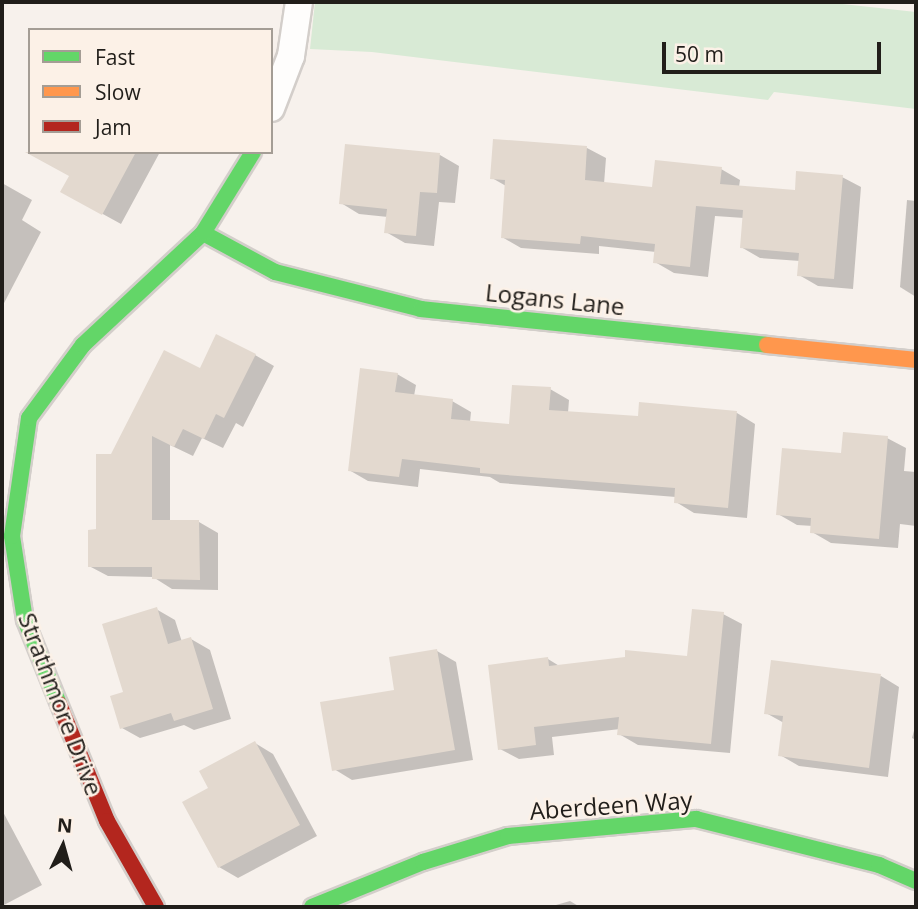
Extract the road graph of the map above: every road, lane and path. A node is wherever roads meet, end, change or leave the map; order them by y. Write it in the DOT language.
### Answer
graph roads {
  1 [pos="299,2"];
  2 [pos="273,103"];
  3 [pos="252,154"];
  4 [pos="203,233"];
  5 [pos="916,360"];
  6 [pos="916,881"];
  7 [pos="156,907"];
  8 [pos="312,907"];
  1 -- 2 [label="street"];
  3 -- 4 [label="street, Strathmore Drive"];
  4 -- 5 [label="street, Logans Lane"];
  4 -- 7 [label="street, Strathmore Drive"];
  6 -- 8 [label="street, Aberdeen Way"];
}
